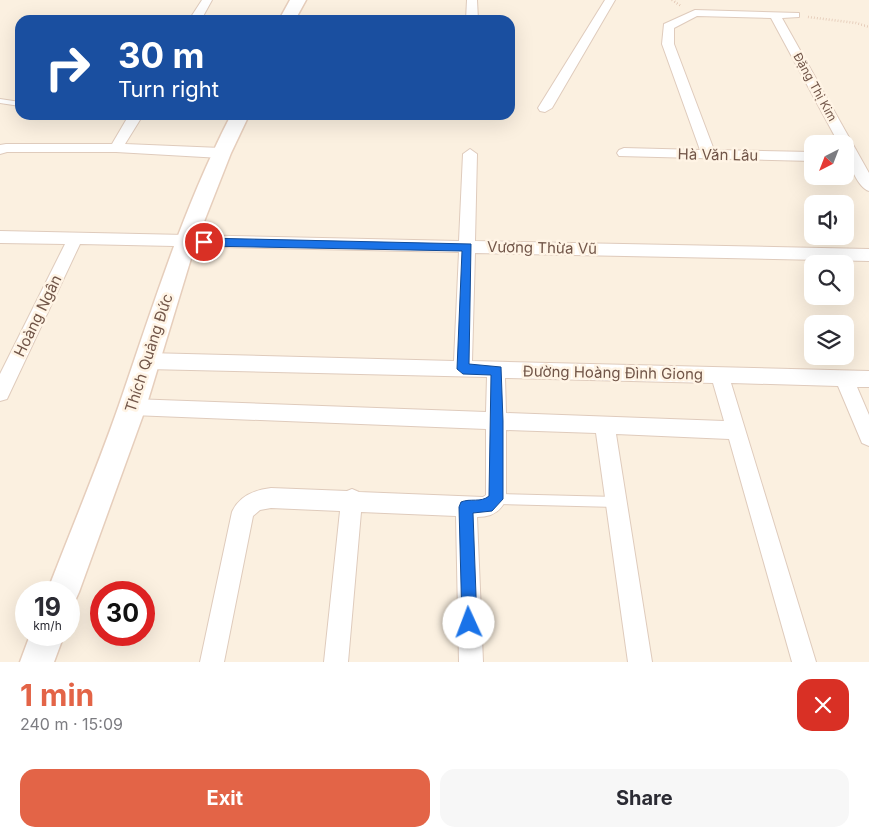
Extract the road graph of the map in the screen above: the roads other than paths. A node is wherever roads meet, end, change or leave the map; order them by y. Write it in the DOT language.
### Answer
graph roads {
  1 [pos="207,0"];
  2 [pos="298,0"];
  3 [pos="472,0"];
  4 [pos="610,0"];
  5 [pos="198,15"];
  6 [pos="290,15"];
  7 [pos="472,15"];
  8 [pos="775,15"];
  9 [pos="795,15"];
  10 [pos="0,101"];
  11 [pos="15,103"];
  12 [pos="545,108"];
  13 [pos="133,120"];
  14 [pos="238,120"];
  15 [pos="838,135"];
  16 [pos="116,148"];
  17 [pos="0,150"];
  18 [pos="221,153"];
  19 [pos="470,154"];
  20 [pos="624,154"];
  21 [pos="709,155"];
  22 [pos="804,157"];
  23 [pos="854,157"];
  24 [pos="869,158"];
  25 [pos="854,164"];
  26 [pos="869,186"];
  27 [pos="0,237"];
  28 [pos="75,239"];
  29 [pos="185,242"];
  30 [pos="467,247"];
  31 [pos="869,255"];
  32 [pos="147,361"];
  33 [pos="463,369"];
  34 [pos="496,370"];
  35 [pos="720,376"];
  36 [pos="844,379"];
  37 [pos="869,379"];
  38 [pos="0,393"];
  39 [pos="132,407"];
  40 [pos="497,421"];
  41 [pos="605,425"];
  42 [pos="736,430"];
  43 [pos="869,437"];
  44 [pos="352,499"];
  45 [pos="496,499"];
  46 [pos="616,502"];
  47 [pos="466,507"];
  48 [pos="67,581"];
  49 [pos="43,646"];
  50 [pos="37,662"];
  51 [pos="212,662"];
  52 [pos="336,662"];
  53 [pos="471,662"];
  54 [pos="640,662"];
  55 [pos="804,662"];
  1 -- 5 [label="street"];
  2 -- 6 [label="street"];
  3 -- 7 [label="street"];
  4 -- 12 [label="street"];
  8 -- 9 [label="street"];
  8 -- 15 [label="street, Đặng Thị Kim"];
  8 -- 21 [label="street"];
  10 -- 11 [label="lane"];
  13 -- 16 [label="street"];
  14 -- 18 [label="street, Thích Quảng Đức"];
  16 -- 17 [label="street"];
  16 -- 18 [label="street"];
  18 -- 29 [label="street, Thích Quảng Đức"];
  19 -- 30 [label="street"];
  20 -- 21 [label="street, Hà Văn Lâu"];
  21 -- 22 [label="street, Hà Văn Lâu"];
  23 -- 24 [label="street"];
  25 -- 26 [label="street, Đặng Thị Kim"];
  27 -- 28 [label="street, Vương Thừa Vũ"];
  28 -- 29 [label="street, Vương Thừa Vũ"];
  28 -- 38 [label="street, Hoàng Ngân"];
  29 -- 30 [label="street, Vương Thừa Vũ"];
  29 -- 32 [label="street, Thích Quảng Đức"];
  30 -- 31 [label="street, Vương Thừa Vũ"];
  30 -- 33 [label="street"];
  32 -- 33 [label="street, Đường Hoàng Đình Giong"];
  32 -- 39 [label="street, Thích Quảng Đức"];
  33 -- 34 [label="street, Đường Hoàng Đình Giong"];
  34 -- 35 [label="street, Đường Hoàng Đình Giong"];
  34 -- 40 [label="street"];
  35 -- 36 [label="street, Đường Hoàng Đình Giong"];
  35 -- 42 [label="street"];
  36 -- 37 [label="street, Đường Hoàng Đình Giong"];
  36 -- 43 [label="street"];
  39 -- 40 [label="street"];
  39 -- 48 [label="street, Thích Quảng Đức"];
  40 -- 41 [label="street"];
  40 -- 45 [label="street"];
  41 -- 42 [label="street"];
  41 -- 46 [label="street"];
  42 -- 55 [label="street"];
  44 -- 47 [label="street"];
  44 -- 51 [label="street"];
  44 -- 52 [label="street"];
  45 -- 46 [label="lane"];
  45 -- 47 [label="street"];
  46 -- 54 [label="street"];
  47 -- 53 [label="street"];
  49 -- 50 [label="street"];
}
